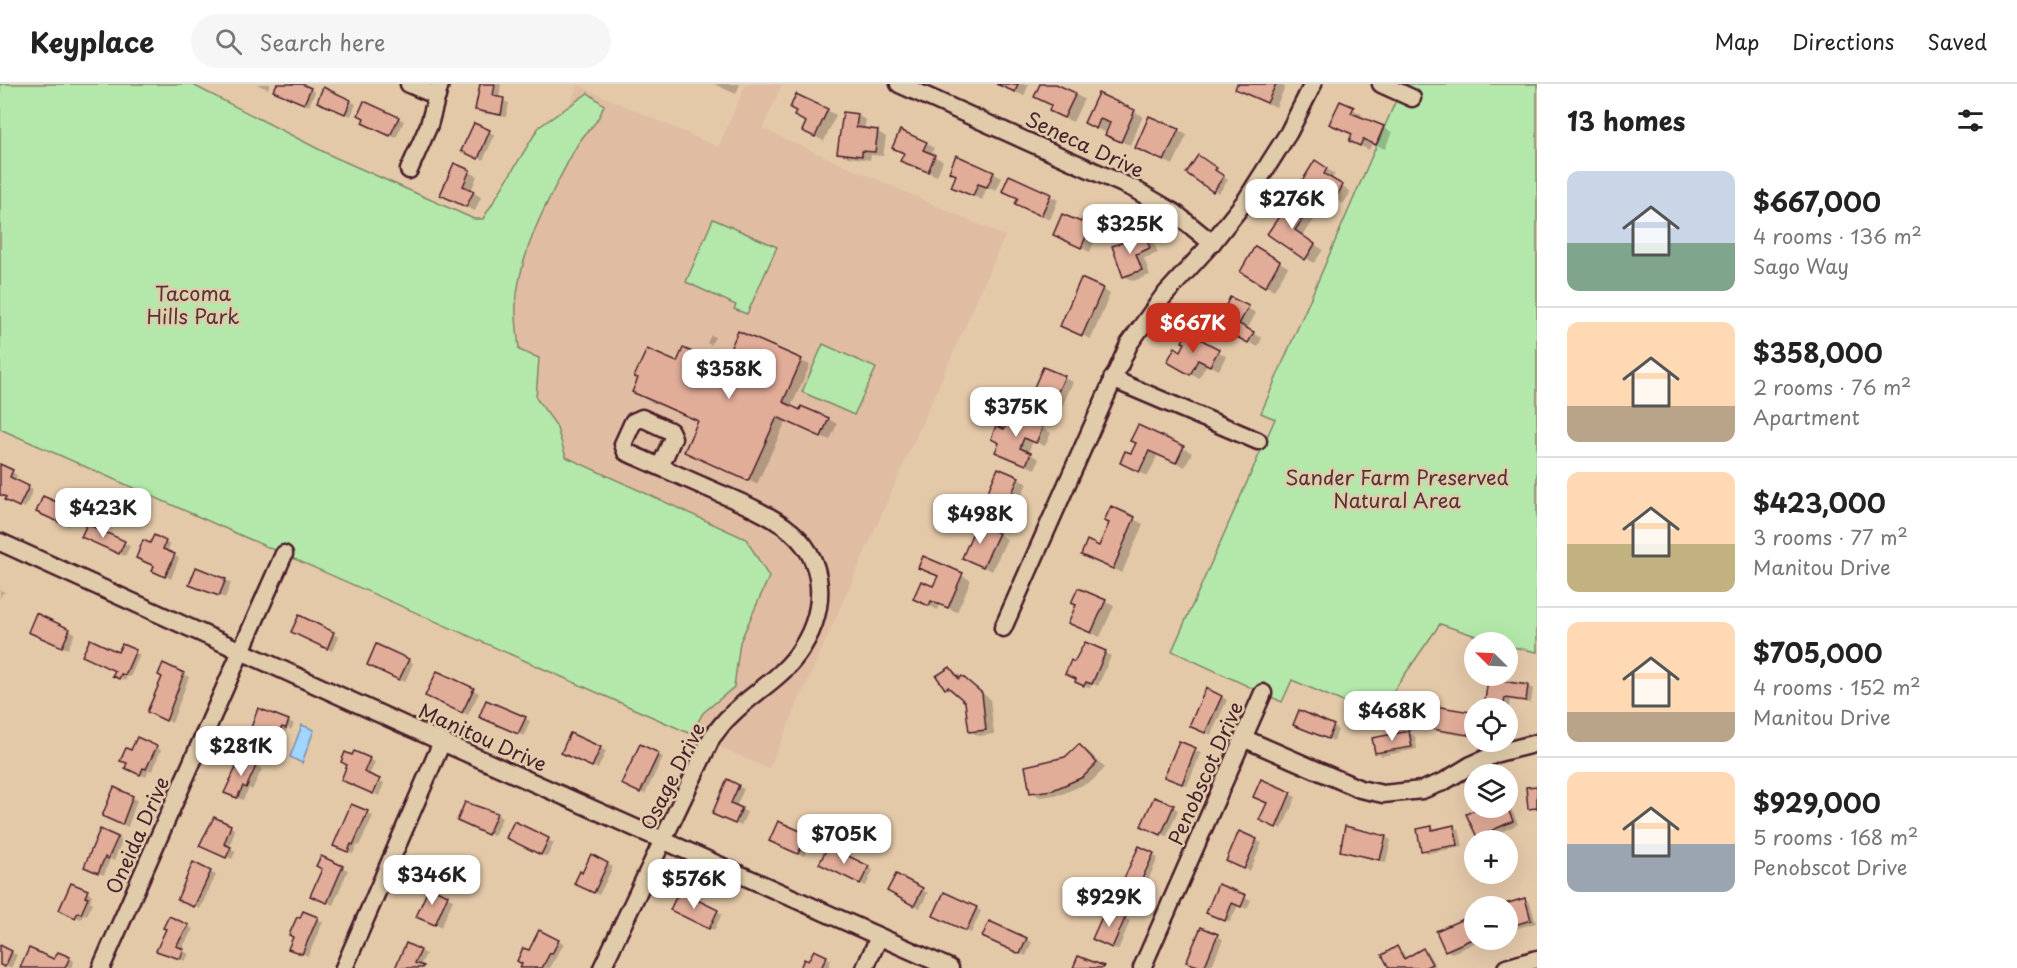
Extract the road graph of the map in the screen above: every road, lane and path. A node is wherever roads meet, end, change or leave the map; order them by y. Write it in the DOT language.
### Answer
graph roads {
  1 [pos="409,84"];
  2 [pos="899,84"];
  3 [pos="1313,84"];
  4 [pos="1381,84"];
  5 [pos="439,90"];
  6 [pos="1412,98"];
  7 [pos="409,170"];
  8 [pos="1212,243"];
  9 [pos="1112,380"];
  10 [pos="1258,441"];
  11 [pos="660,467"];
  12 [pos="0,542"];
  13 [pos="284,554"];
  14 [pos="1003,628"];
  15 [pos="242,651"];
  16 [pos="1263,693"];
  17 [pos="1243,738"];
  18 [pos="442,742"];
  19 [pos="1537,743"];
  20 [pos="663,839"];
  21 [pos="879,937"];
  22 [pos="1537,959"];
  23 [pos="101,968"];
  24 [pos="344,968"];
  25 [pos="602,968"];
  26 [pos="865,968"];
  27 [pos="950,968"];
  28 [pos="1142,968"];
  29 [pos="1506,968"];
  1 -- 5 [label="street"];
  2 -- 8 [label="street, Seneca Drive"];
  3 -- 8 [label="street"];
  4 -- 6 [label="street"];
  5 -- 7 [label="street"];
  8 -- 9 [label="street"];
  9 -- 10 [label="street"];
  9 -- 14 [label="street"];
  11 -- 20 [label="street, Osage Drive"];
  12 -- 15 [label="street, Manitou Drive"];
  13 -- 15 [label="street, Oneida Drive"];
  15 -- 18 [label="street, Manitou Drive"];
  15 -- 23 [label="street, Oneida Drive"];
  16 -- 17 [label="street, Penobscot Drive"];
  17 -- 19 [label="street"];
  17 -- 28 [label="street, Penobscot Drive"];
  18 -- 20 [label="street, Manitou Drive"];
  18 -- 24 [label="street"];
  20 -- 21 [label="street, Manitou Drive"];
  20 -- 25 [label="street, Osage Drive"];
  21 -- 26 [label="street"];
  21 -- 27 [label="street, Manitou Drive"];
  22 -- 29 [label="street"];
}
